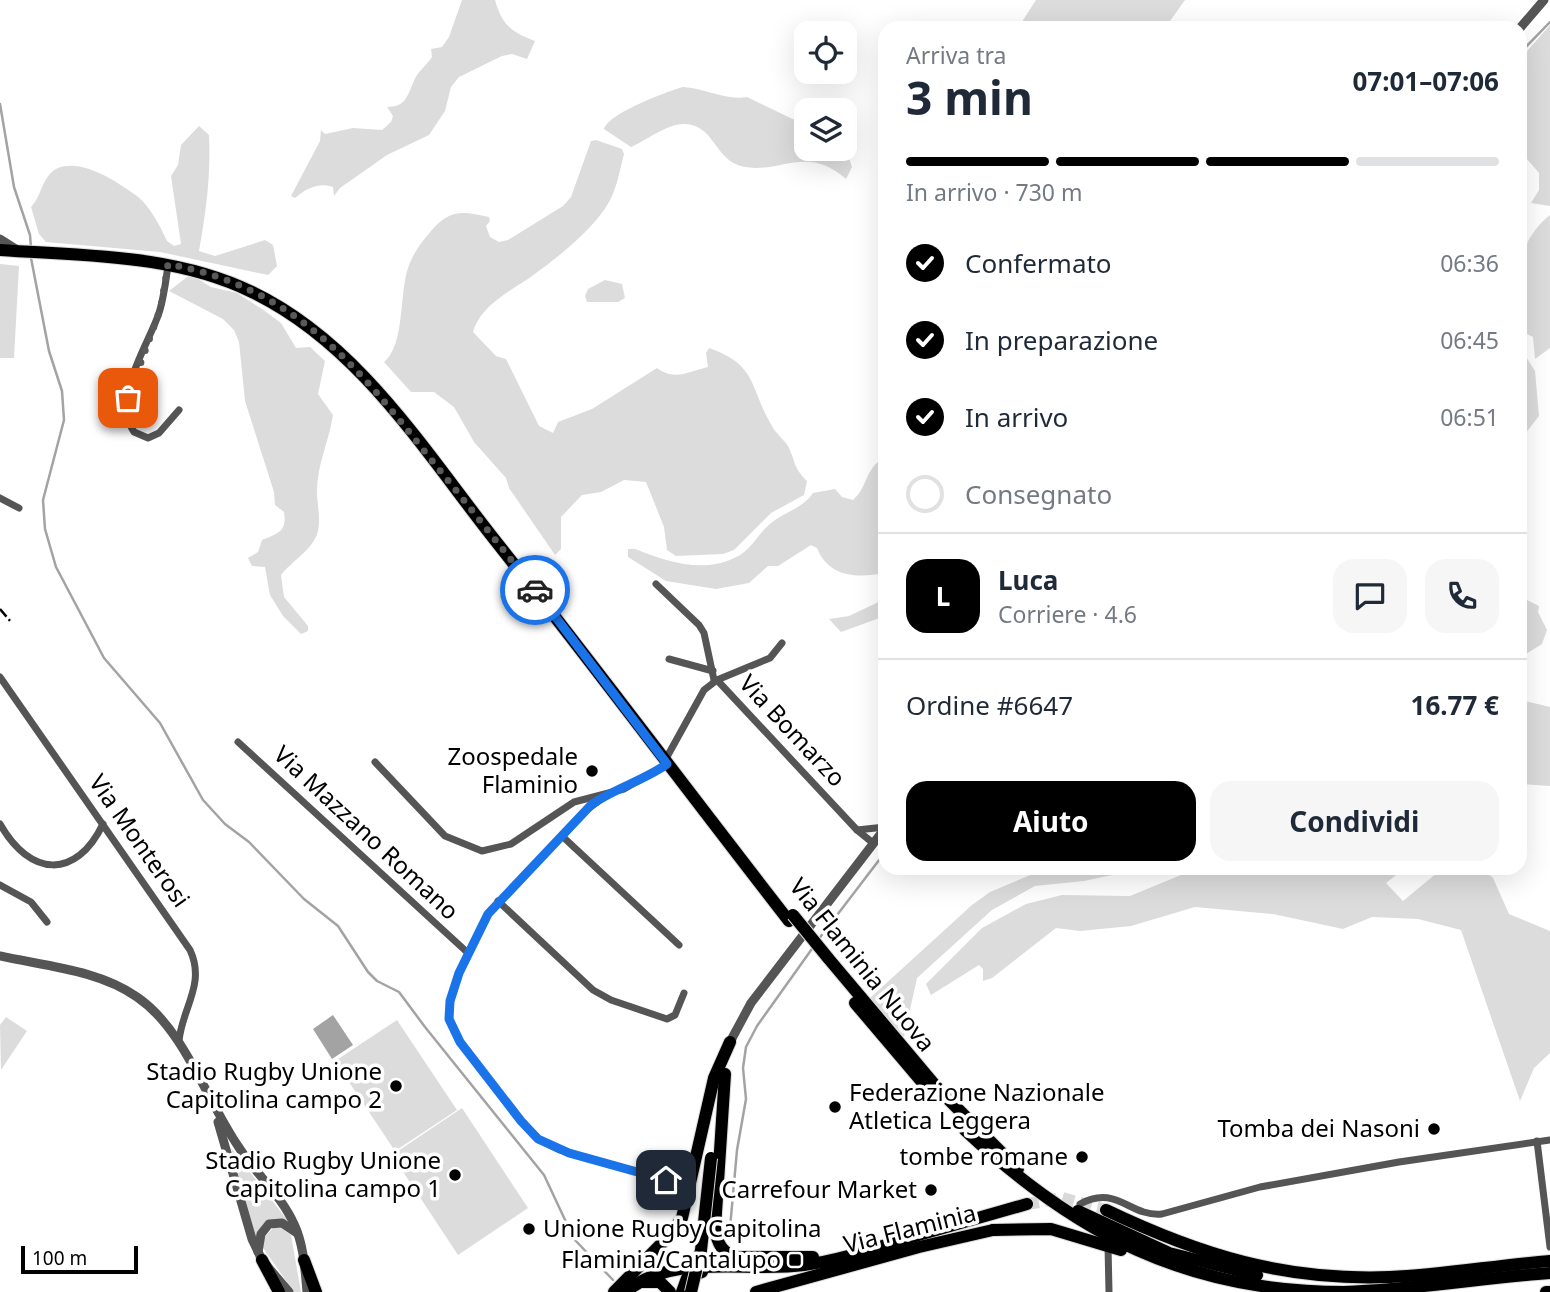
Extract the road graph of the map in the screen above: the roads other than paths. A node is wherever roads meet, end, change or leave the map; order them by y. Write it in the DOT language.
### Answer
graph roads {
  1 [pos="1544,0"];
  2 [pos="1526,21"];
  3 [pos="0,239"];
  4 [pos="0,250"];
  5 [pos="21,251"];
  6 [pos="168,264"];
  7 [pos="179,410"];
  8 [pos="0,498"];
  9 [pos="19,508"];
  10 [pos="656,584"];
  11 [pos="782,643"];
  12 [pos="670,659"];
  13 [pos="713,671"];
  14 [pos="0,677"];
  15 [pos="715,680"];
  16 [pos="238,742"];
  17 [pos="668,759"];
  18 [pos="375,761"];
  19 [pos="608,794"];
  20 [pos="0,824"];
  21 [pos="103,824"];
  22 [pos="878,828"];
  23 [pos="857,830"];
  24 [pos="562,835"];
  25 [pos="878,836"];
  26 [pos="873,843"];
  27 [pos="0,885"];
  28 [pos="498,901"];
  29 [pos="47,922"];
  30 [pos="679,945"];
  31 [pos="468,953"];
  32 [pos="0,956"];
  33 [pos="826,961"];
  34 [pos="684,993"];
  35 [pos="179,1041"];
  36 [pos="730,1042"];
  37 [pos="725,1074"];
  38 [pos="214,1110"];
  39 [pos="1550,1140"];
  40 [pos="1536,1141"];
  41 [pos="690,1192"];
  42 [pos="1027,1204"];
  43 [pos="1079,1207"];
  44 [pos="1106,1210"];
  45 [pos="715,1228"];
  46 [pos="298,1234"];
  47 [pos="1108,1246"];
  48 [pos="1550,1247"];
  49 [pos="260,1257"];
  50 [pos="1149,1257"];
  51 [pos="842,1258"];
  52 [pos="304,1260"];
  53 [pos="1550,1261"];
  54 [pos="716,1269"];
  55 [pos="1550,1273"];
  56 [pos="1379,1278"];
  57 [pos="788,1287"];
  58 [pos="630,1289"];
  59 [pos="279,1292"];
  60 [pos="289,1292"];
  61 [pos="307,1292"];
  62 [pos="316,1292"];
  63 [pos="614,1292"];
  64 [pos="670,1292"];
  65 [pos="682,1292"];
  66 [pos="691,1292"];
  67 [pos="756,1292"];
  68 [pos="1109,1292"];
  69 [pos="1369,1292"];
  1 -- 2 [label="street"];
  3 -- 5 [label="street"];
  4 -- 5 [label="main road, Via Flaminia Nuova"];
  5 -- 6 [label="main road, Via Flaminia Nuova"];
  6 -- 7 [label="street"];
  6 -- 17 [label="main road, Via Flaminia Nuova"];
  8 -- 9 [label="street"];
  10 -- 13 [label="street"];
  11 -- 15 [label="street"];
  12 -- 13 [label="street"];
  13 -- 15 [label="street"];
  14 -- 21 [label="street, Via Monterosi"];
  15 -- 17 [label="street, Via Bomarzo"];
  15 -- 23 [label="street, Via Bomarzo"];
  16 -- 31 [label="street, Via Mazzano Romano"];
  17 -- 19 [label="street, Via Bomarzo"];
  17 -- 33 [label="main road, Via Flaminia Nuova, bridge"];
  18 -- 19 [label="street, Via Bomarzo"];
  19 -- 24 [label="street, Via Bomarzo"];
  20 -- 21 [label="street"];
  21 -- 35 [label="street, Via Monterosi"];
  22 -- 23 [label="street"];
  23 -- 26 [label="street, Via Bomarzo"];
  24 -- 28 [label="street, Via Bomarzo"];
  24 -- 30 [label="street"];
  25 -- 26 [label="street"];
  26 -- 36 [label="street"];
  27 -- 29 [label="street"];
  28 -- 31 [label="street, Via Bomarzo"];
  28 -- 34 [label="street"];
  31 -- 41 [label="street, Via Bomarzo"];
  32 -- 35 [label="street"];
  33 -- 43 [label="main road, Via Flaminia Nuova"];
  33 -- 50 [label="main road, Via Flaminia Nuova"];
  35 -- 38 [label="street"];
  36 -- 37 [label="main road"];
  36 -- 41 [label="main road"];
  37 -- 45 [label="main road"];
  37 -- 66 [label="main road, bridge"];
  38 -- 46 [label="street"];
  38 -- 49 [label="street"];
  39 -- 40 [label="street"];
  40 -- 43 [label="street"];
  40 -- 48 [label="street"];
  41 -- 45 [label="main road"];
  41 -- 63 [label="main road"];
  42 -- 51 [label="main road, Via Flaminia"];
  43 -- 56 [label="main road, Via Flaminia Nuova"];
  44 -- 56 [label="main road"];
  45 -- 51 [label="main road"];
  46 -- 49 [label="street"];
  46 -- 52 [label="street"];
  47 -- 50 [label="main road, Via Flaminia"];
  47 -- 57 [label="main road, Via Flaminia"];
  47 -- 68 [label="street"];
  49 -- 59 [label="main road"];
  49 -- 60 [label="street"];
  50 -- 69 [label="main road"];
  51 -- 54 [label="main road, Via Flaminia"];
  52 -- 61 [label="street"];
  52 -- 62 [label="main road"];
  53 -- 56 [label="main road"];
  54 -- 58 [label="main road, Via Flaminia"];
  54 -- 65 [label="main road"];
  55 -- 69 [label="main road"];
  57 -- 67 [label="main road, Via Flaminia"];
  58 -- 64 [label="main road"];
}
